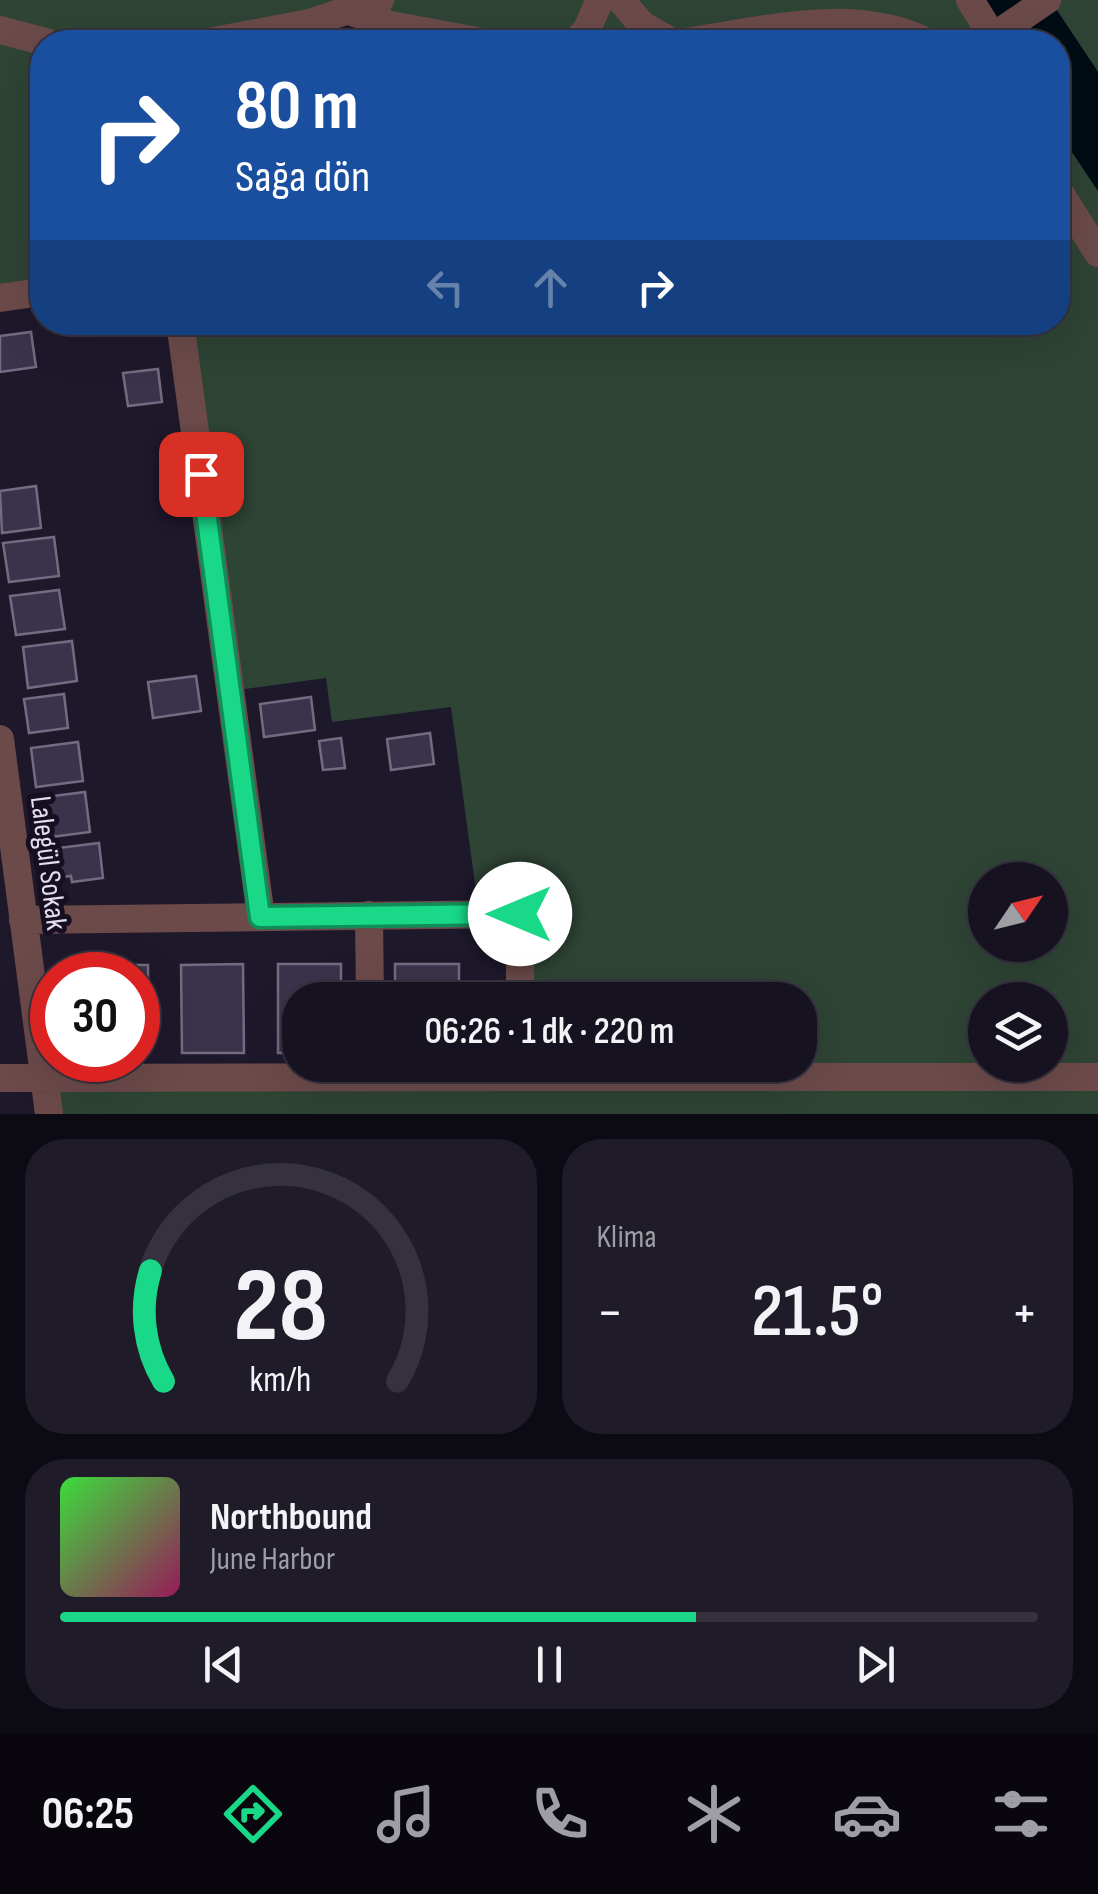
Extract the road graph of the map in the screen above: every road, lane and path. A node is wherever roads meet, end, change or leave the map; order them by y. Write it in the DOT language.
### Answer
graph roads {
  1 [pos="380,0"];
  2 [pos="600,0"];
  3 [pos="621,0"];
  4 [pos="970,0"];
  5 [pos="1043,3"];
  6 [pos="349,11"];
  7 [pos="0,30"];
  8 [pos="263,30"];
  9 [pos="418,30"];
  10 [pos="587,30"];
  11 [pos="651,30"];
  12 [pos="790,30"];
  13 [pos="902,30"];
  14 [pos="989,30"];
  15 [pos="1003,30"];
  16 [pos="30,38"];
  17 [pos="1070,209"];
  18 [pos="1098,253"];
  19 [pos="30,294"];
  20 [pos="0,298"];
  21 [pos="182,335"];
  22 [pos="0,739"];
  23 [pos="15,913"];
  24 [pos="369,916"];
  25 [pos="260,917"];
  26 [pos="370,982"];
  27 [pos="520,982"];
  28 [pos="30,1001"];
  29 [pos="282,1073"];
  30 [pos="817,1074"];
  31 [pos="160,1075"];
  32 [pos="1098,1077"];
  33 [pos="0,1078"];
  34 [pos="30,1078"];
  35 [pos="44,1082"];
  36 [pos="49,1114"];
  1 -- 6 [label="street"];
  2 -- 10 [label="street"];
  3 -- 11 [label="street"];
  4 -- 14 [label="street"];
  5 -- 15 [label="street"];
  6 -- 8 [label="street"];
  6 -- 9 [label="street"];
  7 -- 16 [label="street"];
  12 -- 13 [label="street"];
  17 -- 18 [label="street"];
  19 -- 20 [label="street"];
  21 -- 25 [label="street"];
  22 -- 23 [label="street, Lalegül Sokak"];
  23 -- 25 [label="street"];
  23 -- 28 [label="street, Lalegül Sokak"];
  24 -- 25 [label="street"];
  24 -- 26 [label="street"];
  24 -- 27 [label="street"];
  29 -- 31 [label="street"];
  30 -- 32 [label="street"];
  33 -- 34 [label="street"];
  35 -- 36 [label="street, Lalegül Sokak"];
}
